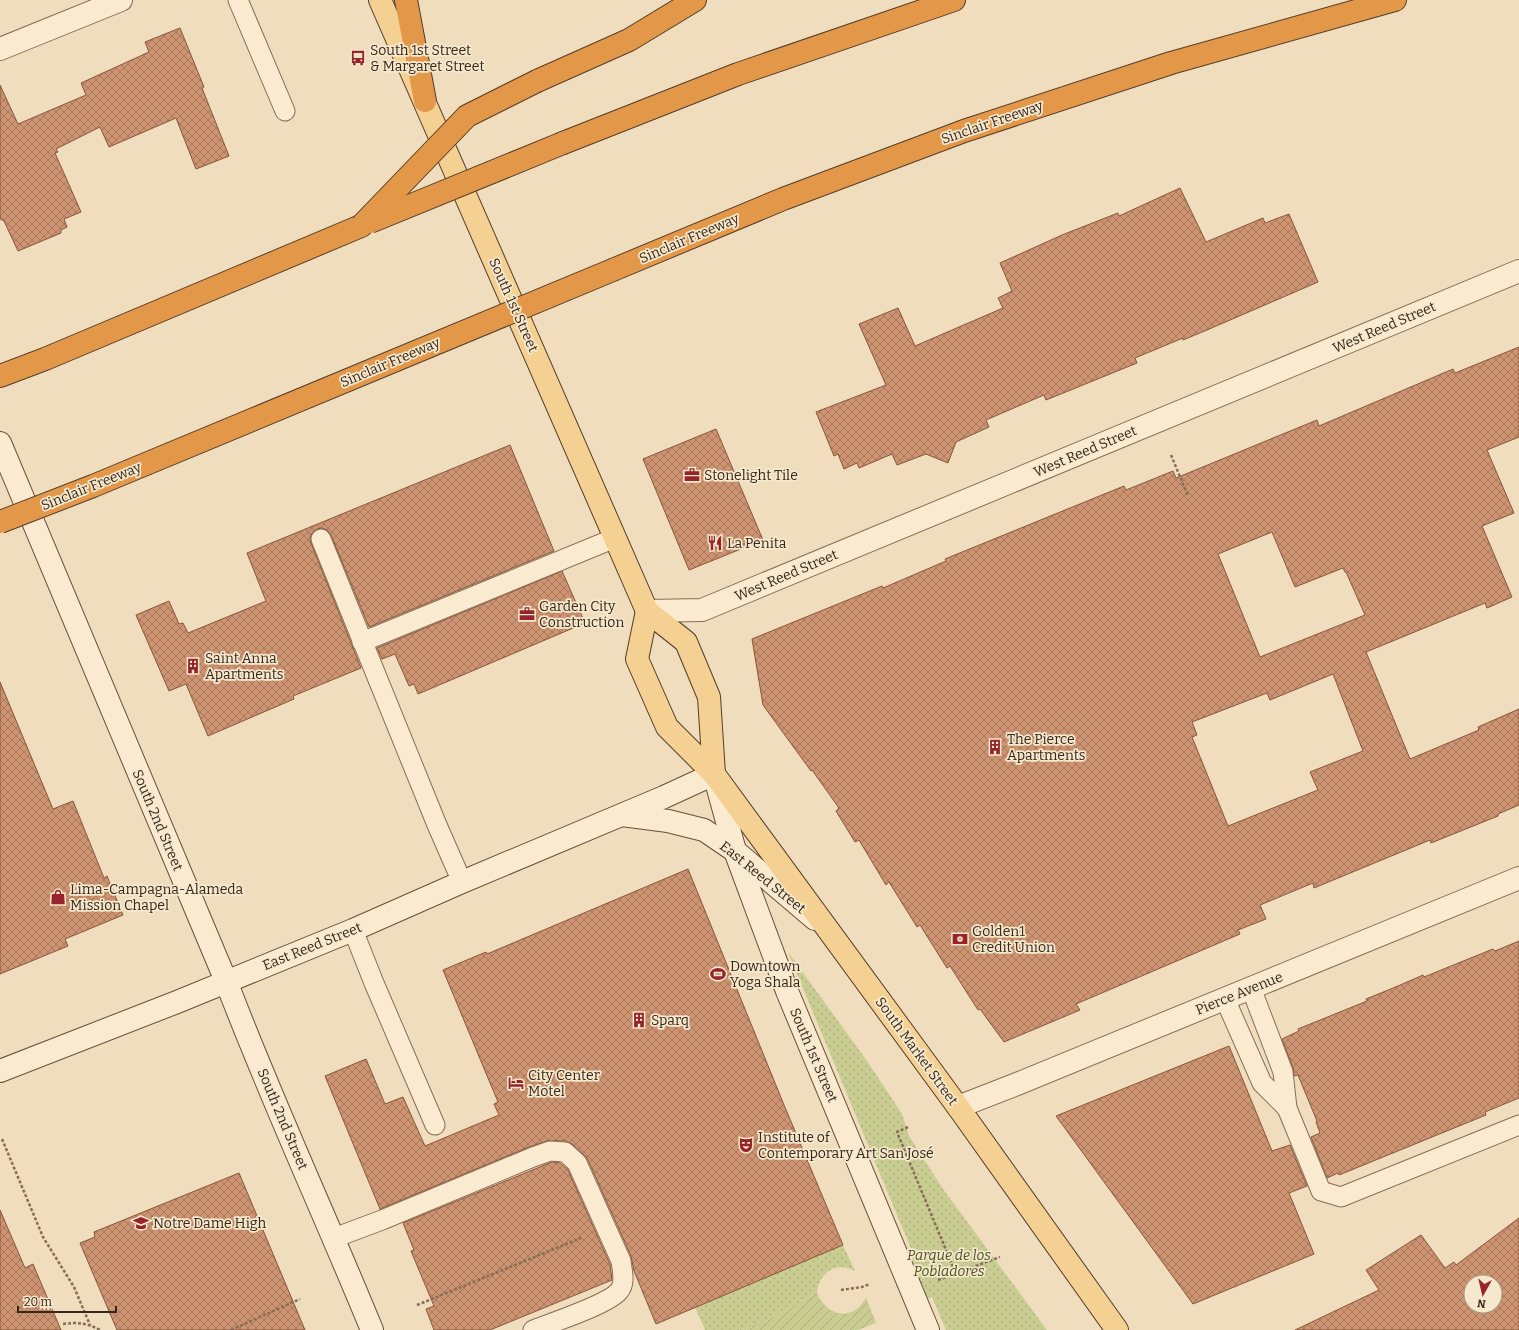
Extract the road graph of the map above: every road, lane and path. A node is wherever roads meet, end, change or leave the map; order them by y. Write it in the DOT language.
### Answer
graph roads {
  1 [pos="238,0"];
  2 [pos="380,0"];
  3 [pos="406,0"];
  4 [pos="695,0"];
  5 [pos="954,0"];
  6 [pos="1395,0"];
  7 [pos="112,2"];
  8 [pos="0,49"];
  9 [pos="425,101"];
  10 [pos="285,111"];
  11 [pos="361,226"];
  12 [pos="1519,271"];
  13 [pos="0,376"];
  14 [pos="0,443"];
  15 [pos="1172,455"];
  16 [pos="1188,496"];
  17 [pos="0,522"];
  18 [pos="615,538"];
  19 [pos="321,539"];
  20 [pos="647,611"];
  21 [pos="362,642"];
  22 [pos="714,774"];
  23 [pos="621,815"];
  24 [pos="735,851"];
  25 [pos="1519,878"];
  26 [pos="462,882"];
  27 [pos="353,930"];
  28 [pos="831,933"];
  29 [pos="226,981"];
  30 [pos="1252,988"];
  31 [pos="1226,999"];
  32 [pos="0,1071"];
  33 [pos="958,1107"];
  34 [pos="1287,1108"];
  35 [pos="435,1125"];
  36 [pos="1519,1125"];
  37 [pos="908,1127"];
  38 [pos="2,1139"];
  39 [pos="606,1228"];
  40 [pos="334,1238"];
  41 [pos="1000,1257"];
  42 [pos="956,1274"];
  43 [pos="936,1281"];
  44 [pos="870,1284"];
  45 [pos="841,1290"];
  46 [pos="300,1299"];
  47 [pos="417,1305"];
  48 [pos="63,1324"];
  49 [pos="90,1324"];
  50 [pos="100,1330"];
  51 [pos="231,1330"];
  52 [pos="372,1330"];
  53 [pos="533,1330"];
  54 [pos="928,1330"];
  55 [pos="1117,1330"];
  1 -- 10 [label="lane"];
  2 -- 9 [label="main road, South 1st Street"];
  3 -- 9 [label="highway"];
  4 -- 11 [label="highway, bridge"];
  5 -- 11 [label="highway, bridge"];
  6 -- 17 [label="highway, Sinclair Freeway, bridge"];
  7 -- 8 [label="street"];
  9 -- 18 [label="main road, South 1st Street"];
  11 -- 13 [label="highway"];
  12 -- 20 [label="street, West Reed Street"];
  14 -- 29 [label="street, South 2nd Street"];
  15 -- 16 [label="path"];
  18 -- 20 [label="main road, South 1st Street"];
  18 -- 21 [label="lane"];
  19 -- 21 [label="lane"];
  20 -- 22 [label="main road, South 1st Street"];
  20 -- 22 [label="main road, South 1st Street"];
  21 -- 26 [label="lane"];
  22 -- 23 [label="street, East Reed Street"];
  22 -- 24 [label="street, South 1st Street"];
  22 -- 28 [label="main road, South Market Street"];
  23 -- 24 [label="street, East Reed Street"];
  23 -- 26 [label="street, East Reed Street"];
  24 -- 28 [label="street, East Reed Street"];
  24 -- 54 [label="street, South 1st Street"];
  25 -- 30 [label="street, Pierce Avenue"];
  26 -- 27 [label="street, East Reed Street"];
  27 -- 29 [label="street, East Reed Street"];
  27 -- 35 [label="lane"];
  28 -- 33 [label="main road, South Market Street"];
  29 -- 32 [label="street, East Reed Street"];
  29 -- 40 [label="street, South 2nd Street"];
  30 -- 31 [label="street, Pierce Avenue"];
  30 -- 34 [label="lane"];
  31 -- 33 [label="street, Pierce Avenue"];
  31 -- 34 [label="lane"];
  33 -- 55 [label="main road, South Market Street"];
  34 -- 36 [label="lane"];
  37 -- 42 [label="path"];
  38 -- 49 [label="path"];
  39 -- 40 [label="lane"];
  39 -- 47 [label="path"];
  39 -- 53 [label="lane"];
  40 -- 52 [label="street, South 2nd Street"];
  41 -- 42 [label="path"];
  42 -- 43 [label="path"];
  44 -- 45 [label="path"];
  46 -- 51 [label="path"];
  48 -- 49 [label="path"];
  49 -- 50 [label="path"];
}
